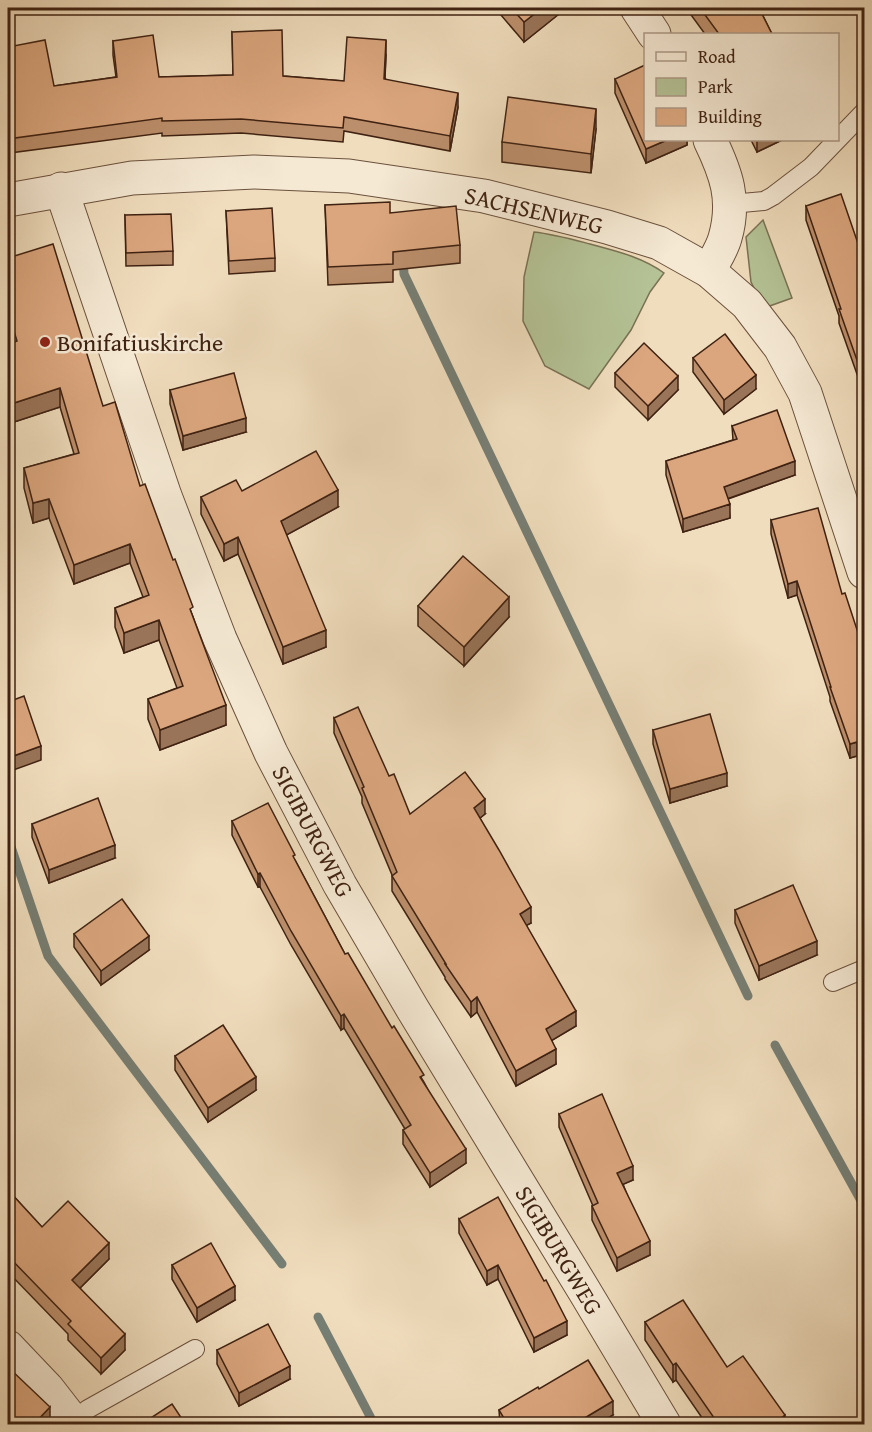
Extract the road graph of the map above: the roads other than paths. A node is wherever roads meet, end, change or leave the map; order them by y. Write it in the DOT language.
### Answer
graph roads {
  1 [pos="637,8"];
  2 [pos="653,33"];
  3 [pos="864,112"];
  4 [pos="839,138"];
  5 [pos="710,141"];
  6 [pos="836,141"];
  7 [pos="62,189"];
  8 [pos="8,200"];
  9 [pos="730,204"];
  10 [pos="709,271"];
  11 [pos="864,572"];
  12 [pos="864,969"];
  13 [pos="833,982"];
  14 [pos="8,1347"];
  15 [pos="195,1349"];
  16 [pos="73,1424"];
  17 [pos="664,1425"];
  1 -- 2 [label="street"];
  3 -- 4 [label="lane"];
  5 -- 9 [label="street"];
  6 -- 9 [label="lane"];
  7 -- 8 [label="street, SACHSENWEG"];
  7 -- 10 [label="street, SACHSENWEG"];
  7 -- 17 [label="street, SIGIBURGWEG"];
  9 -- 10 [label="street"];
  10 -- 11 [label="street, SACHSENWEG"];
  12 -- 13 [label="lane"];
  14 -- 16 [label="street"];
  15 -- 16 [label="lane"];
}
